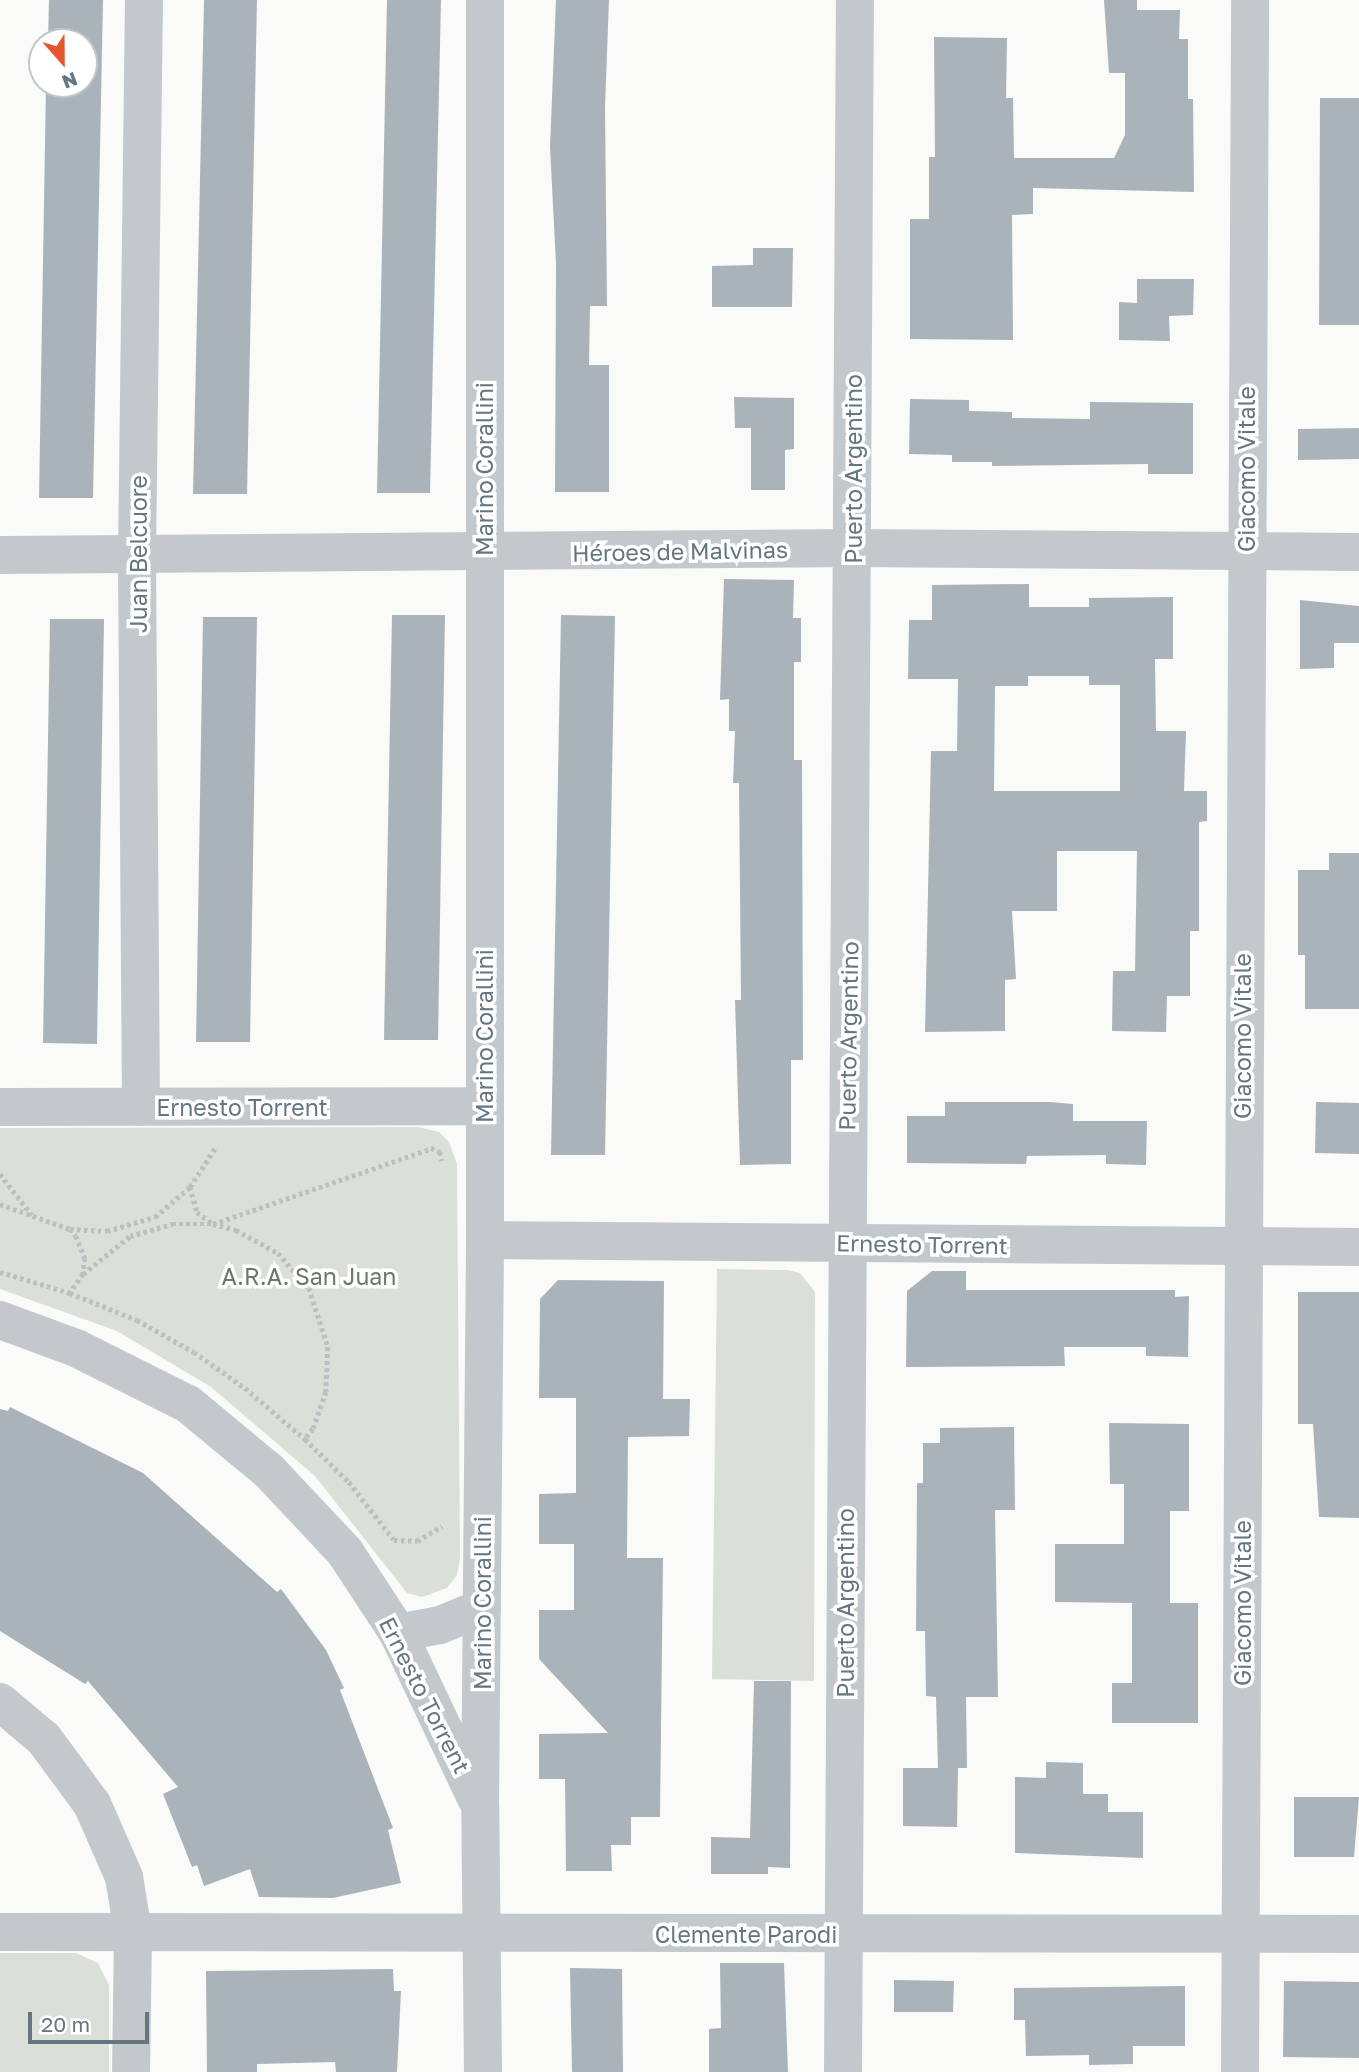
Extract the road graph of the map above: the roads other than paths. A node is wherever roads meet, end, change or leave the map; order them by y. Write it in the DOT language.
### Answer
graph roads {
  1 [pos="144,0"];
  2 [pos="485,0"];
  3 [pos="855,0"];
  4 [pos="1250,0"];
  5 [pos="853,548"];
  6 [pos="1245,551"];
  7 [pos="1359,552"];
  8 [pos="484,554"];
  9 [pos="0,555"];
  10 [pos="137,555"];
  11 [pos="484,1106"];
  12 [pos="0,1107"];
  13 [pos="141,1107"];
  14 [pos="485,1240"];
  15 [pos="846,1243"];
  16 [pos="1241,1247"];
  17 [pos="1359,1247"];
  18 [pos="0,1320"];
  19 [pos="482,1608"];
  20 [pos="398,1633"];
  21 [pos="0,1702"];
  22 [pos="480,1806"];
  23 [pos="133,1931"];
  24 [pos="0,1932"];
  25 [pos="1243,1934"];
  26 [pos="1359,1934"];
  27 [pos="482,1935"];
  28 [pos="844,1935"];
  29 [pos="131,2072"];
  30 [pos="483,2072"];
  31 [pos="843,2072"];
  32 [pos="1240,2072"];
  1 -- 10 [label="street, Juan Belcuore"];
  2 -- 8 [label="street, Marino Corallini"];
  3 -- 5 [label="street, Puerto Argentino"];
  4 -- 6 [label="street, Giacomo Vitale"];
  5 -- 6 [label="street, Héroes de Malvinas"];
  5 -- 8 [label="street, Héroes de Malvinas"];
  5 -- 15 [label="street, Puerto Argentino"];
  6 -- 7 [label="street, Héroes de Malvinas"];
  6 -- 16 [label="street, Giacomo Vitale"];
  8 -- 10 [label="street, Héroes de Malvinas"];
  8 -- 11 [label="street, Marino Corallini"];
  9 -- 10 [label="street, Héroes de Malvinas"];
  10 -- 13 [label="street, Juan Belcuore"];
  11 -- 13 [label="street, Ernesto Torrent"];
  11 -- 14 [label="street, Marino Corallini"];
  12 -- 13 [label="street, Ernesto Torrent"];
  14 -- 15 [label="street, Ernesto Torrent"];
  14 -- 19 [label="street, Marino Corallini"];
  15 -- 16 [label="street, Ernesto Torrent"];
  15 -- 28 [label="street, Puerto Argentino"];
  16 -- 17 [label="street, Ernesto Torrent"];
  16 -- 25 [label="street, Giacomo Vitale"];
  18 -- 20 [label="street, Ernesto Torrent"];
  19 -- 20 [label="street"];
  19 -- 22 [label="street, Marino Corallini"];
  20 -- 22 [label="street, Ernesto Torrent"];
  21 -- 23 [label="street"];
  22 -- 27 [label="street, Marino Corallini"];
  23 -- 24 [label="street, Clemente Parodi"];
  23 -- 27 [label="street, Clemente Parodi"];
  23 -- 29 [label="street"];
  25 -- 26 [label="street, Clemente Parodi"];
  25 -- 28 [label="street, Clemente Parodi"];
  25 -- 32 [label="street, Giacomo Vitale"];
  27 -- 28 [label="street, Clemente Parodi"];
  27 -- 30 [label="street, Marino Corallini"];
  28 -- 31 [label="street, Puerto Argentino"];
}
